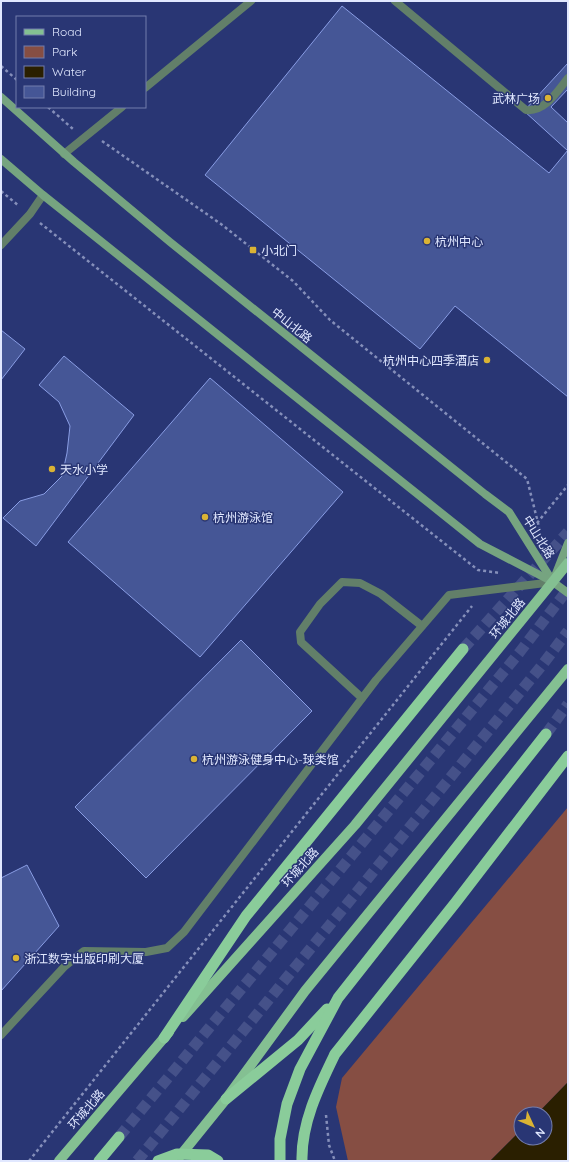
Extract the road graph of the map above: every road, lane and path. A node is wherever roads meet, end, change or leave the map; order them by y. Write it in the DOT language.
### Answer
graph roads {
  1 [pos="251,1"];
  2 [pos="395,1"];
  3 [pos="1,66"];
  4 [pos="568,78"];
  5 [pos="16,79"];
  6 [pos="146,87"];
  7 [pos="1,97"];
  8 [pos="49,108"];
  9 [pos="121,108"];
  10 [pos="83,138"];
  11 [pos="64,154"];
  12 [pos="1,159"];
  13 [pos="1,191"];
  14 [pos="43,195"];
  15 [pos="30,214"];
  16 [pos="1,245"];
  17 [pos="568,485"];
  18 [pos="538,523"];
  19 [pos="526,538"];
  20 [pos="542,538"];
  21 [pos="568,543"];
  22 [pos="509,559"];
  23 [pos="568,563"];
  24 [pos="498,573"];
  25 [pos="506,574"];
  26 [pos="553,582"];
  27 [pos="483,591"];
  28 [pos="568,593"];
  29 [pos="422,626"];
  30 [pos="463,649"];
  31 [pos="568,669"];
  32 [pos="362,698"];
  33 [pos="546,734"];
  34 [pos="568,756"];
  35 [pos="338,998"];
  36 [pos="1,1035"];
  37 [pos="164,1038"];
  38 [pos="226,1099"];
  39 [pos="326,1112"];
  40 [pos="119,1137"];
  41 [pos="29,1161"];
  42 [pos="59,1161"];
  43 [pos="99,1161"];
  44 [pos="158,1161"];
  45 [pos="176,1161"];
  46 [pos="218,1161"];
  47 [pos="280,1161"];
  48 [pos="302,1161"];
  49 [pos="335,1161"];
  1 -- 6 [label="street"];
  2 -- 4 [label="street"];
  3 -- 5 [label="path"];
  7 -- 11 [label="main road, 中山北路"];
  8 -- 10 [label="path"];
  9 -- 10 [label="street"];
  10 -- 11 [label="street"];
  10 -- 18 [label="path"];
  11 -- 19 [label="main road, 中山北路"];
  12 -- 14 [label="main road, 中山北路"];
  13 -- 15 [label="path"];
  14 -- 15 [label="street"];
  14 -- 22 [label="main road, 中山北路"];
  15 -- 16 [label="street"];
  15 -- 24 [label="path"];
  17 -- 18 [label="path"];
  18 -- 19 [label="path"];
  18 -- 20 [label="path"];
  19 -- 26 [label="main road, 中山北路"];
  21 -- 26 [label="main road, 环城北路"];
  22 -- 24 [label="path"];
  22 -- 26 [label="main road, 中山北路"];
  23 -- 26 [label="main road, 环城北路"];
  24 -- 25 [label="path"];
  24 -- 27 [label="path"];
  26 -- 27 [label="street"];
  26 -- 28 [label="main road, 中山北路"];
  26 -- 37 [label="main road, 环城北路"];
  27 -- 29 [label="street"];
  27 -- 41 [label="path"];
  29 -- 32 [label="street"];
  29 -- 32 [label="street"];
  30 -- 37 [label="highway"];
  31 -- 38 [label="main road"];
  32 -- 36 [label="street"];
  33 -- 35 [label="highway"];
  34 -- 48 [label="highway"];
  35 -- 38 [label="highway"];
  35 -- 47 [label="highway"];
  37 -- 42 [label="main road, 环城北路"];
  38 -- 45 [label="main road"];
  39 -- 49 [label="path"];
  40 -- 43 [label="highway"];
  44 -- 46 [label="highway, bridge"];
}
